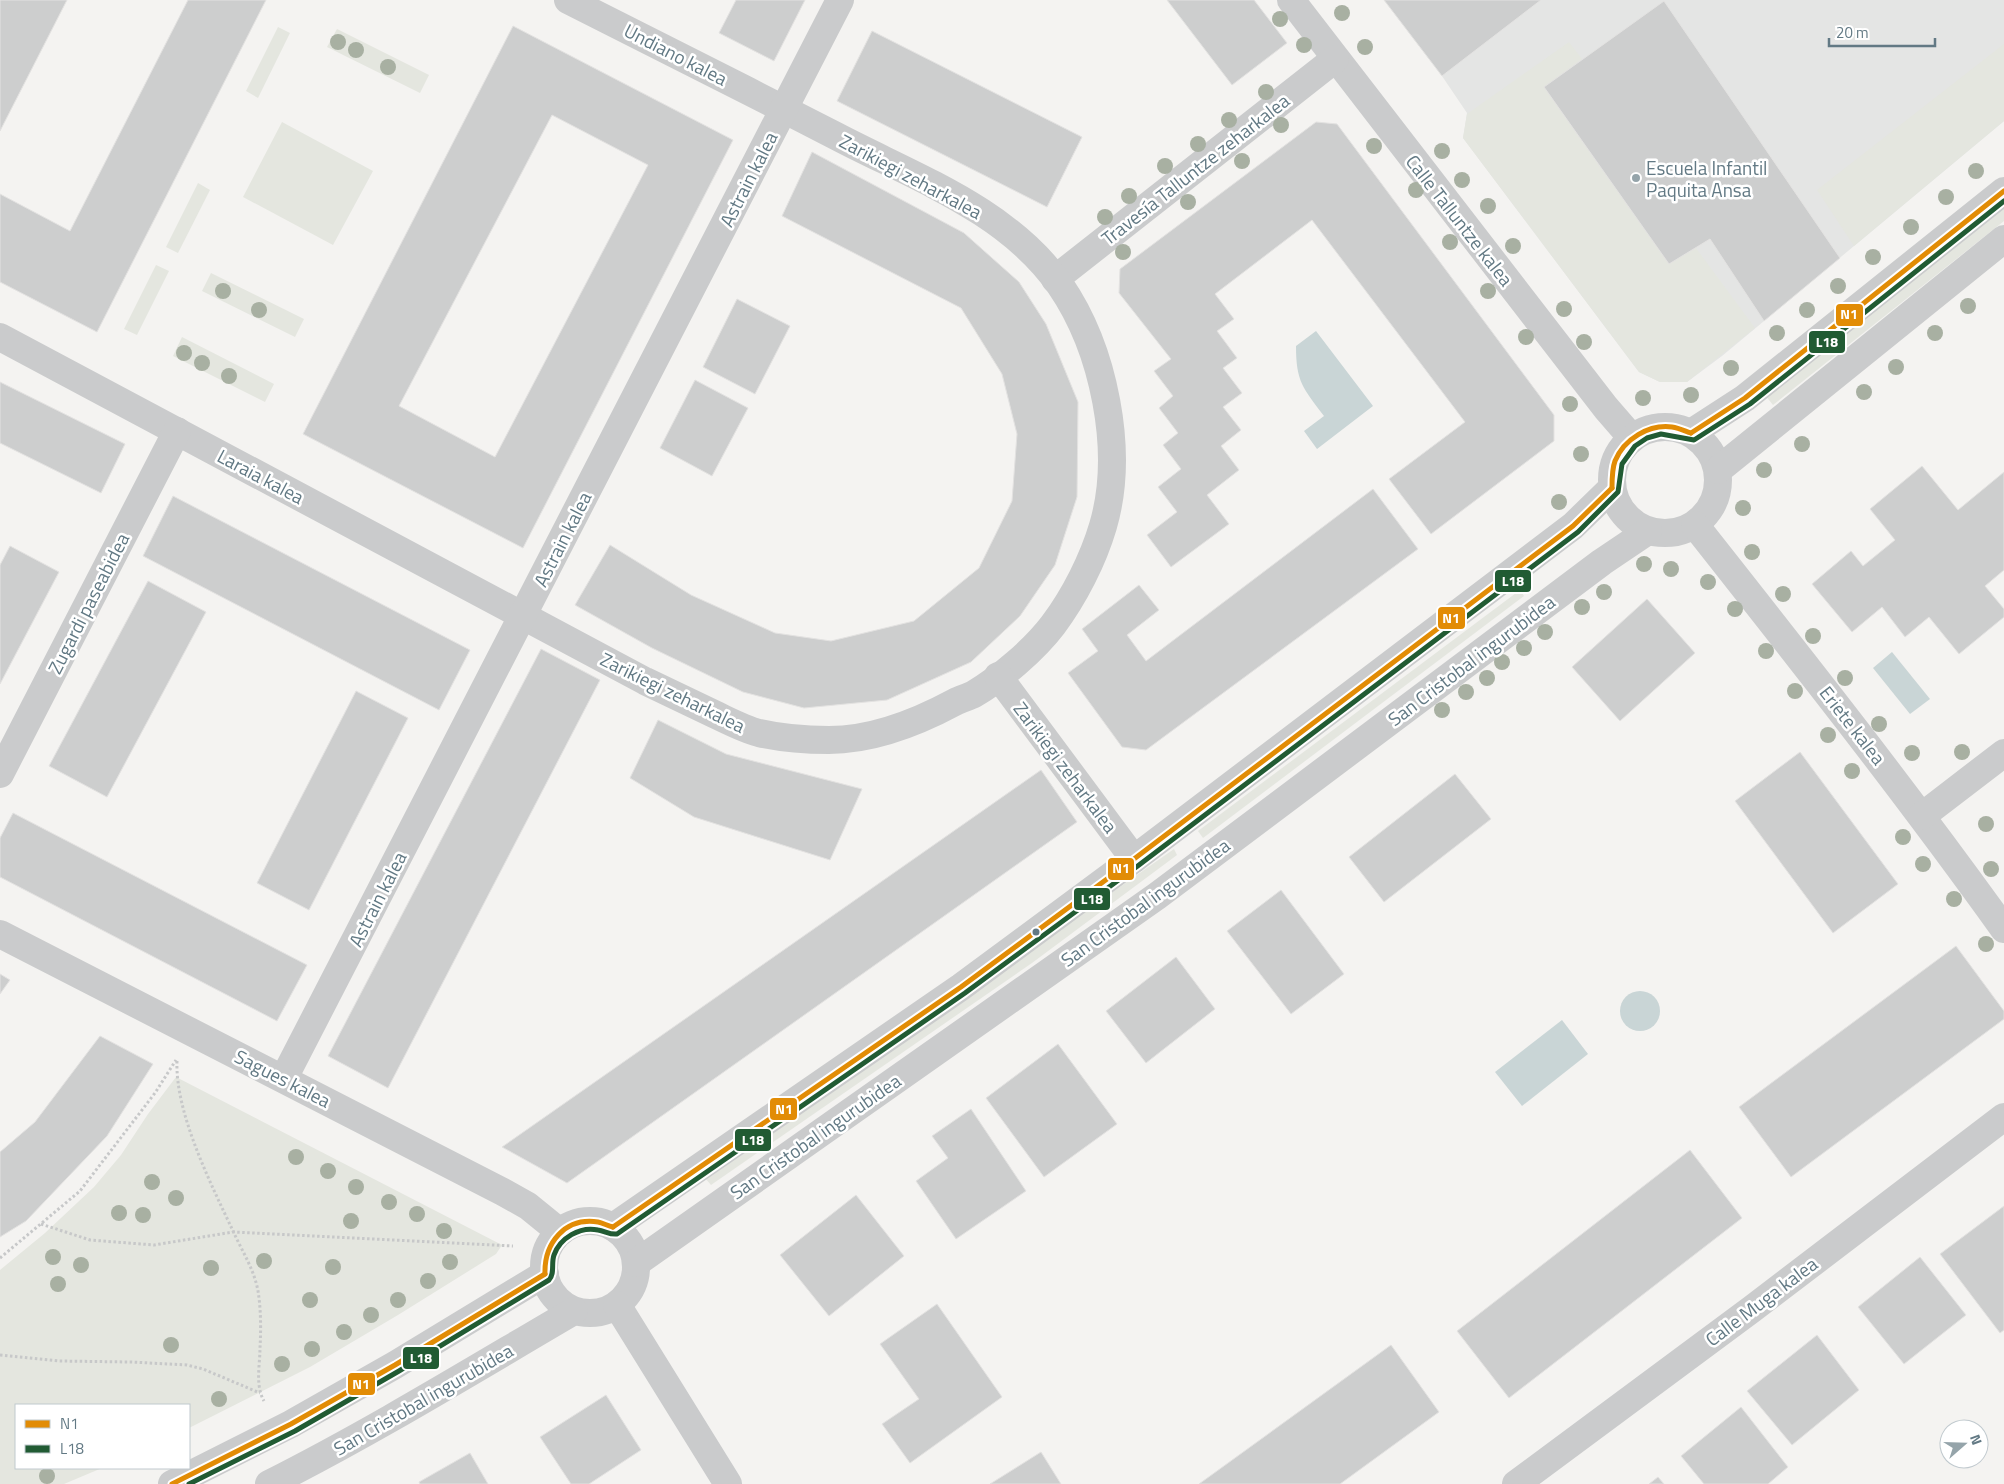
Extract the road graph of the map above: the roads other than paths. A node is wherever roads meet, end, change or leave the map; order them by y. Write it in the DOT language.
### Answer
graph roads {
  1 [pos="568,0"];
  2 [pos="840,0"];
  3 [pos="1291,0"];
  4 [pos="1335,59"];
  5 [pos="784,108"];
  6 [pos="2004,191"];
  7 [pos="2004,240"];
  8 [pos="1055,279"];
  9 [pos="0,337"];
  10 [pos="177,431"];
  11 [pos="1692,433"];
  12 [pos="1632,438"];
  13 [pos="1718,470"];
  14 [pos="1612,488"];
  15 [pos="1695,526"];
  16 [pos="1648,531"];
  17 [pos="523,616"];
  18 [pos="998,676"];
  19 [pos="2004,754"];
  20 [pos="0,774"];
  21 [pos="1922,816"];
  22 [pos="1134,859"];
  23 [pos="2004,929"];
  24 [pos="0,934"];
  25 [pos="284,1078"];
  26 [pos="2004,1117"];
  27 [pos="613,1228"];
  28 [pos="560,1232"];
  29 [pos="636,1263"];
  30 [pos="545,1274"];
  31 [pos="616,1305"];
  32 [pos="574,1311"];
  33 [pos="172,1484"];
  34 [pos="269,1484"];
  35 [pos="728,1484"];
  36 [pos="1516,1484"];
  1 -- 5 [label="street, Undiano kalea"];
  2 -- 5 [label="street, Astrain kalea"];
  3 -- 4 [label="street, Calle Talluntze kalea"];
  4 -- 8 [label="street, Travesía Talluntze zeharkalea"];
  4 -- 12 [label="street, Calle Talluntze kalea"];
  5 -- 8 [label="street, Zarikiegi zeharkalea"];
  5 -- 17 [label="street, Astrain kalea"];
  6 -- 11 [label="street"];
  7 -- 13 [label="street"];
  8 -- 18 [label="street, Zarikiegi zeharkalea"];
  9 -- 10 [label="street, Laraia kalea"];
  10 -- 17 [label="street, Laraia kalea"];
  10 -- 20 [label="street, Zugardi paseabidea"];
  11 -- 12 [label="street"];
  11 -- 13 [label="street"];
  12 -- 14 [label="street"];
  13 -- 15 [label="street"];
  14 -- 16 [label="street"];
  14 -- 22 [label="street, San Cristobal ingurubidea"];
  15 -- 16 [label="street"];
  15 -- 21 [label="street, Eriete kalea"];
  16 -- 29 [label="street, San Cristobal ingurubidea"];
  17 -- 18 [label="street, Zarikiegi zeharkalea"];
  17 -- 25 [label="street, Astrain kalea"];
  18 -- 22 [label="street, Zarikiegi zeharkalea"];
  19 -- 21 [label="street"];
  21 -- 23 [label="street, Eriete kalea"];
  22 -- 27 [label="street, San Cristobal ingurubidea"];
  24 -- 25 [label="street, Sagues kalea"];
  25 -- 28 [label="street, Sagues kalea"];
  26 -- 36 [label="street, Calle Muga kalea"];
  27 -- 28 [label="street"];
  27 -- 29 [label="street"];
  28 -- 30 [label="street"];
  29 -- 31 [label="street"];
  30 -- 32 [label="street"];
  30 -- 33 [label="street"];
  31 -- 32 [label="street"];
  31 -- 35 [label="street"];
  32 -- 34 [label="street, San Cristobal ingurubidea"];
}
